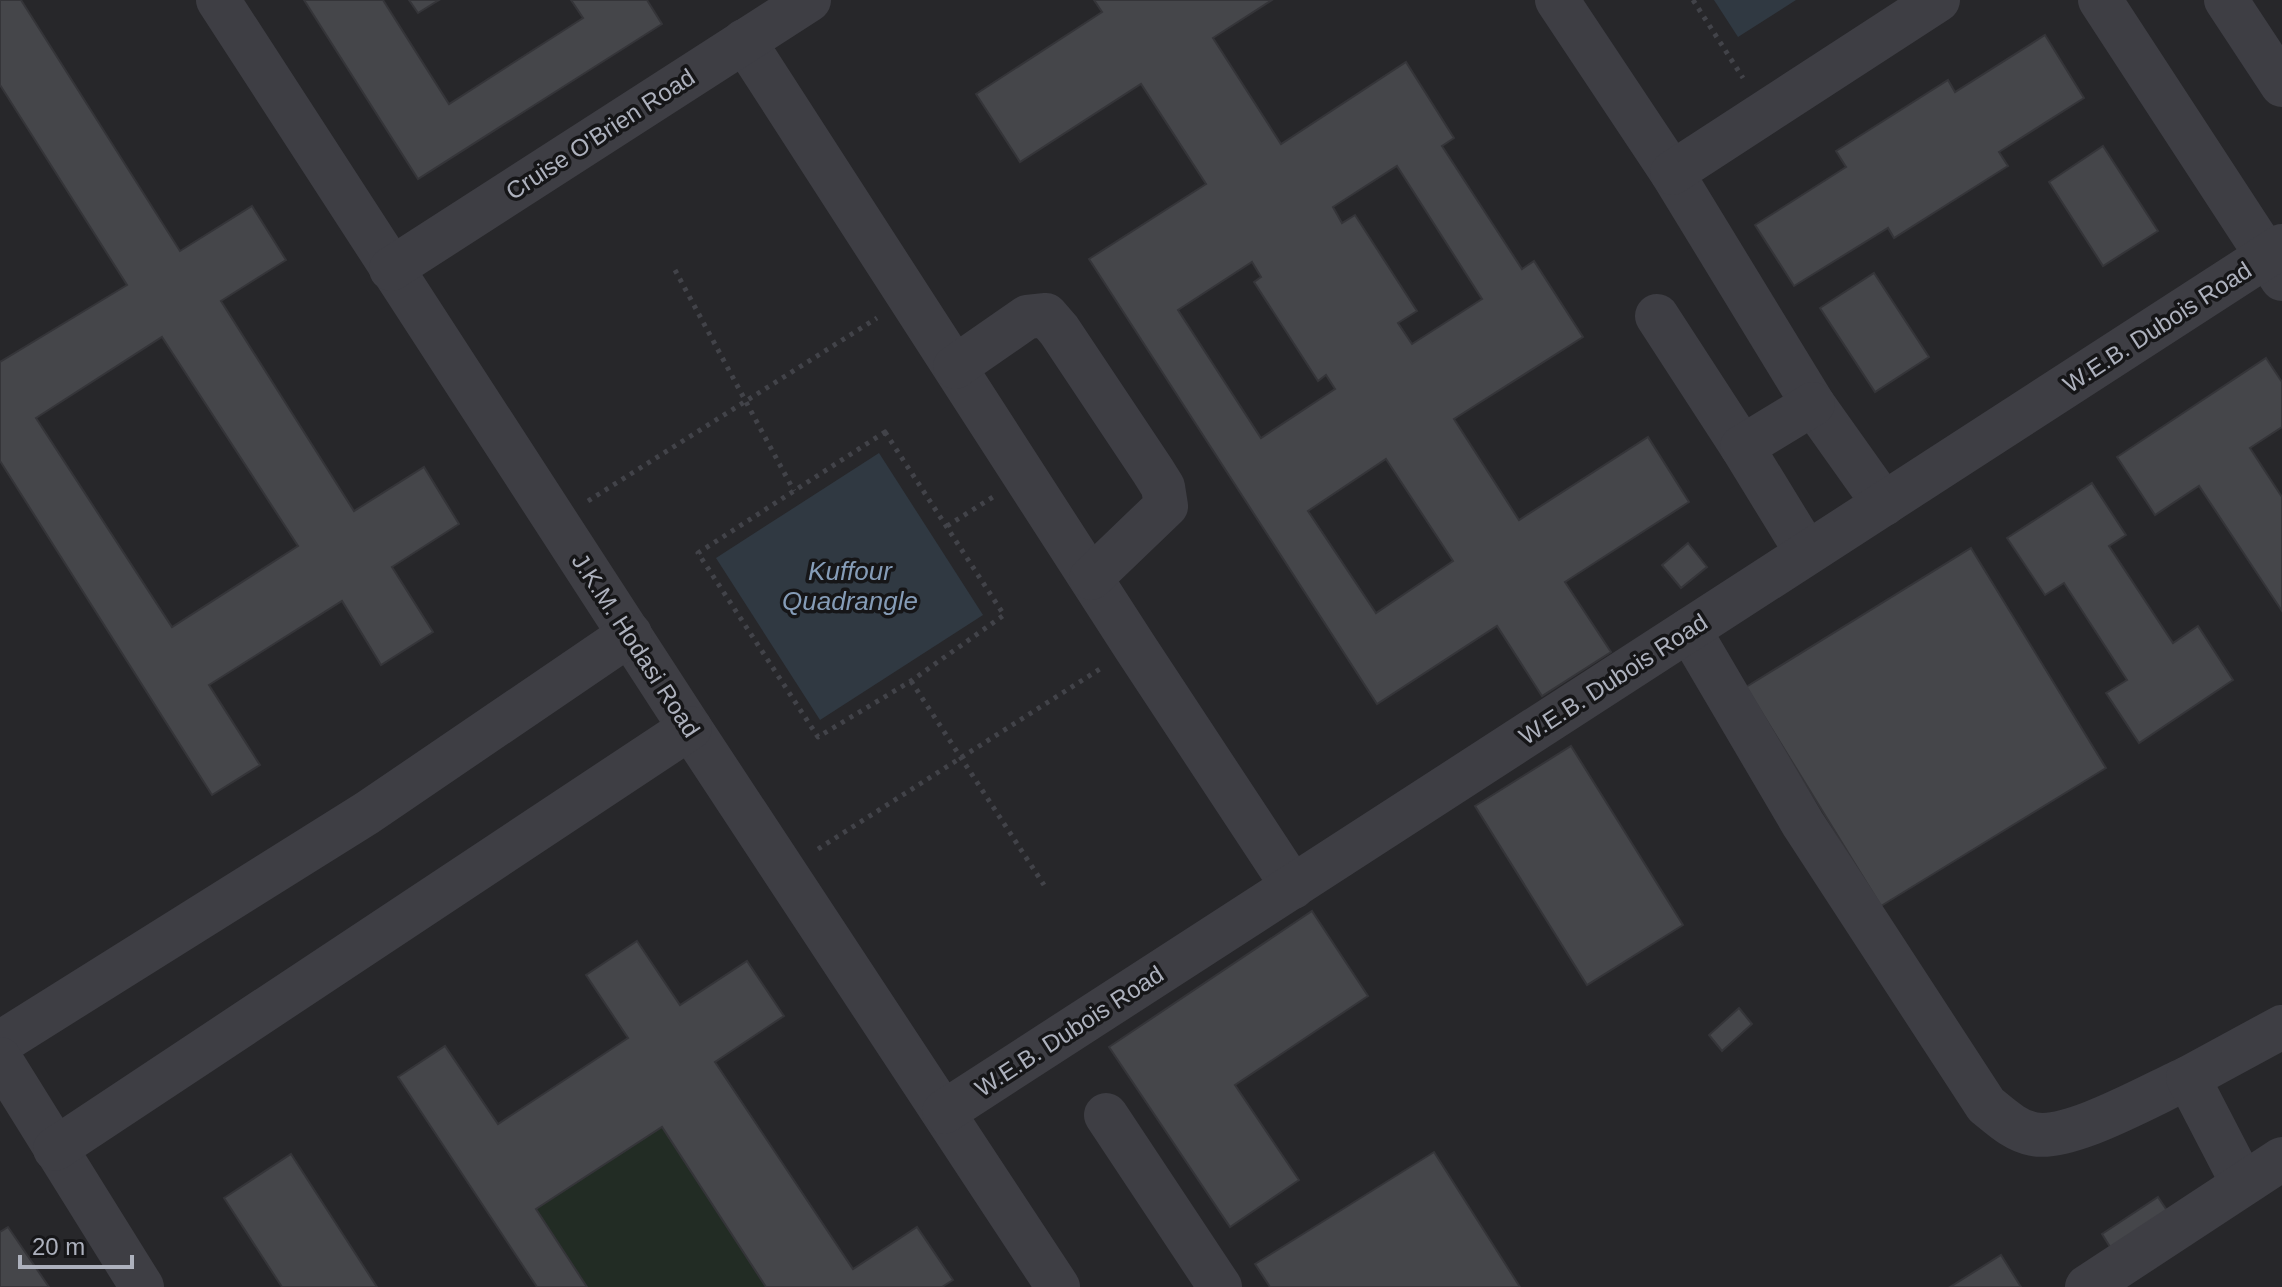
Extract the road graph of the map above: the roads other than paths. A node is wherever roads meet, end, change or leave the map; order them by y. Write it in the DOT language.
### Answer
graph roads {
  1 [pos="218,0"];
  2 [pos="809,0"];
  3 [pos="1557,0"];
  4 [pos="1938,0"];
  5 [pos="2100,0"];
  6 [pos="2226,0"];
  7 [pos="744,41"];
  8 [pos="2282,85"];
  9 [pos="1672,173"];
  10 [pos="2277,261"];
  11 [pos="391,269"];
  12 [pos="1657,316"];
  13 [pos="955,367"];
  14 [pos="1813,404"];
  15 [pos="1742,447"];
  16 [pos="1884,504"];
  17 [pos="1807,553"];
  18 [pos="1091,578"];
  19 [pos="1689,630"];
  20 [pos="630,634"];
  21 [pos="690,728"];
  22 [pos="1293,887"];
  23 [pos="2282,1027"];
  24 [pos="0,1043"];
  25 [pos="0,1059"];
  26 [pos="2188,1078"];
  27 [pos="944,1112"];
  28 [pos="1106,1115"];
  29 [pos="55,1149"];
  30 [pos="2282,1159"];
  31 [pos="2243,1184"];
  32 [pos="142,1287"];
  33 [pos="1058,1287"];
  34 [pos="1220,1287"];
  35 [pos="2087,1287"];
  1 -- 11 [label="street, J.K.M. Hodasi Road"];
  2 -- 7 [label="street, Cruise O'Brien Road"];
  3 -- 9 [label="street"];
  4 -- 9 [label="street"];
  5 -- 10 [label="street"];
  6 -- 8 [label="street"];
  7 -- 11 [label="street, Cruise O'Brien Road"];
  7 -- 13 [label="street"];
  9 -- 14 [label="street"];
  10 -- 16 [label="street, W.E.B. Dubois Road"];
  11 -- 20 [label="street, J.K.M. Hodasi Road"];
  12 -- 15 [label="street"];
  13 -- 18 [label="street"];
  13 -- 18 [label="street"];
  14 -- 15 [label="street"];
  14 -- 16 [label="street"];
  15 -- 17 [label="street"];
  16 -- 17 [label="street, W.E.B. Dubois Road"];
  17 -- 19 [label="street, W.E.B. Dubois Road"];
  18 -- 22 [label="street"];
  19 -- 22 [label="street, W.E.B. Dubois Road"];
  19 -- 26 [label="street"];
  20 -- 21 [label="street, J.K.M. Hodasi Road"];
  20 -- 24 [label="street"];
  21 -- 27 [label="street, J.K.M. Hodasi Road"];
  21 -- 29 [label="street"];
  22 -- 27 [label="street, W.E.B. Dubois Road"];
  23 -- 26 [label="street"];
  25 -- 29 [label="street"];
  26 -- 31 [label="street"];
  27 -- 33 [label="street, J.K.M. Hodasi Road"];
  28 -- 34 [label="street"];
  29 -- 32 [label="street"];
  30 -- 31 [label="street"];
  31 -- 35 [label="street"];
}
